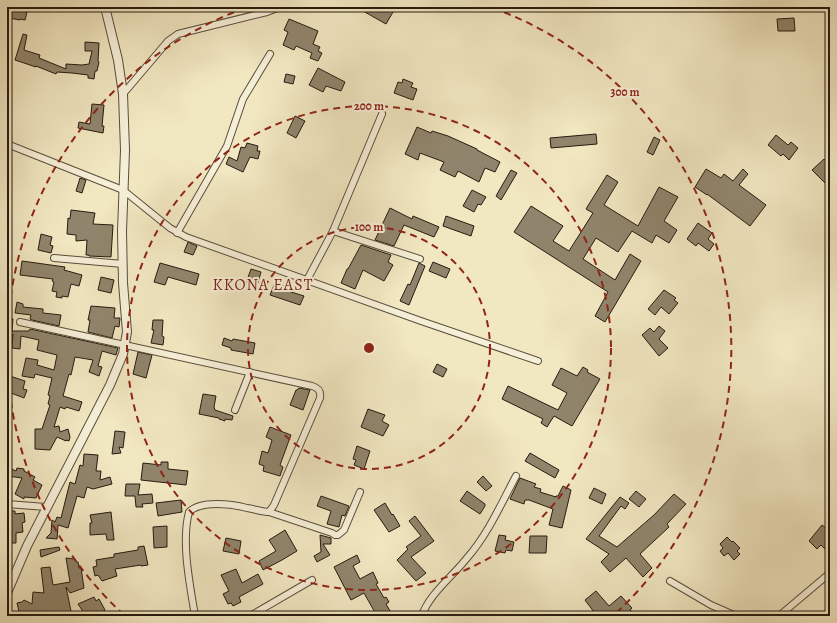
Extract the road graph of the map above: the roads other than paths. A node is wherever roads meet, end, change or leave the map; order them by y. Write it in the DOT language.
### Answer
graph roads {
  1 [pos="105,7"];
  2 [pos="280,7"];
  3 [pos="270,54"];
  4 [pos="123,94"];
  5 [pos="382,114"];
  6 [pos="7,144"];
  7 [pos="123,190"];
  8 [pos="333,231"];
  9 [pos="177,233"];
  10 [pos="54,258"];
  11 [pos="420,259"];
  12 [pos="123,264"];
  13 [pos="307,280"];
  14 [pos="20,322"];
  15 [pos="125,344"];
  16 [pos="538,361"];
  17 [pos="250,372"];
  18 [pos="235,410"];
  19 [pos="516,476"];
  20 [pos="360,492"];
  21 [pos="7,504"];
  22 [pos="46,508"];
  23 [pos="269,512"];
  24 [pos="830,573"];
  25 [pos="312,580"];
  26 [pos="670,581"];
  27 [pos="7,593"];
  28 [pos="194,616"];
  29 [pos="250,616"];
  30 [pos="422,616"];
  31 [pos="736,616"];
  32 [pos="779,616"];
  1 -- 4 [label="street"];
  2 -- 4 [label="street"];
  3 -- 9 [label="street"];
  4 -- 7 [label="street"];
  5 -- 8 [label="street"];
  6 -- 7 [label="street"];
  7 -- 9 [label="street"];
  7 -- 12 [label="street"];
  8 -- 11 [label="street"];
  8 -- 13 [label="street"];
  9 -- 13 [label="street"];
  10 -- 12 [label="street"];
  12 -- 15 [label="street"];
  13 -- 16 [label="street"];
  14 -- 15 [label="street"];
  15 -- 17 [label="street"];
  15 -- 22 [label="street"];
  17 -- 18 [label="street"];
  17 -- 23 [label="street"];
  19 -- 30 [label="street"];
  20 -- 23 [label="street"];
  21 -- 22 [label="street"];
  22 -- 27 [label="street"];
  23 -- 28 [label="street"];
  24 -- 32 [label="street"];
  25 -- 29 [label="street"];
  26 -- 31 [label="street"];
}
